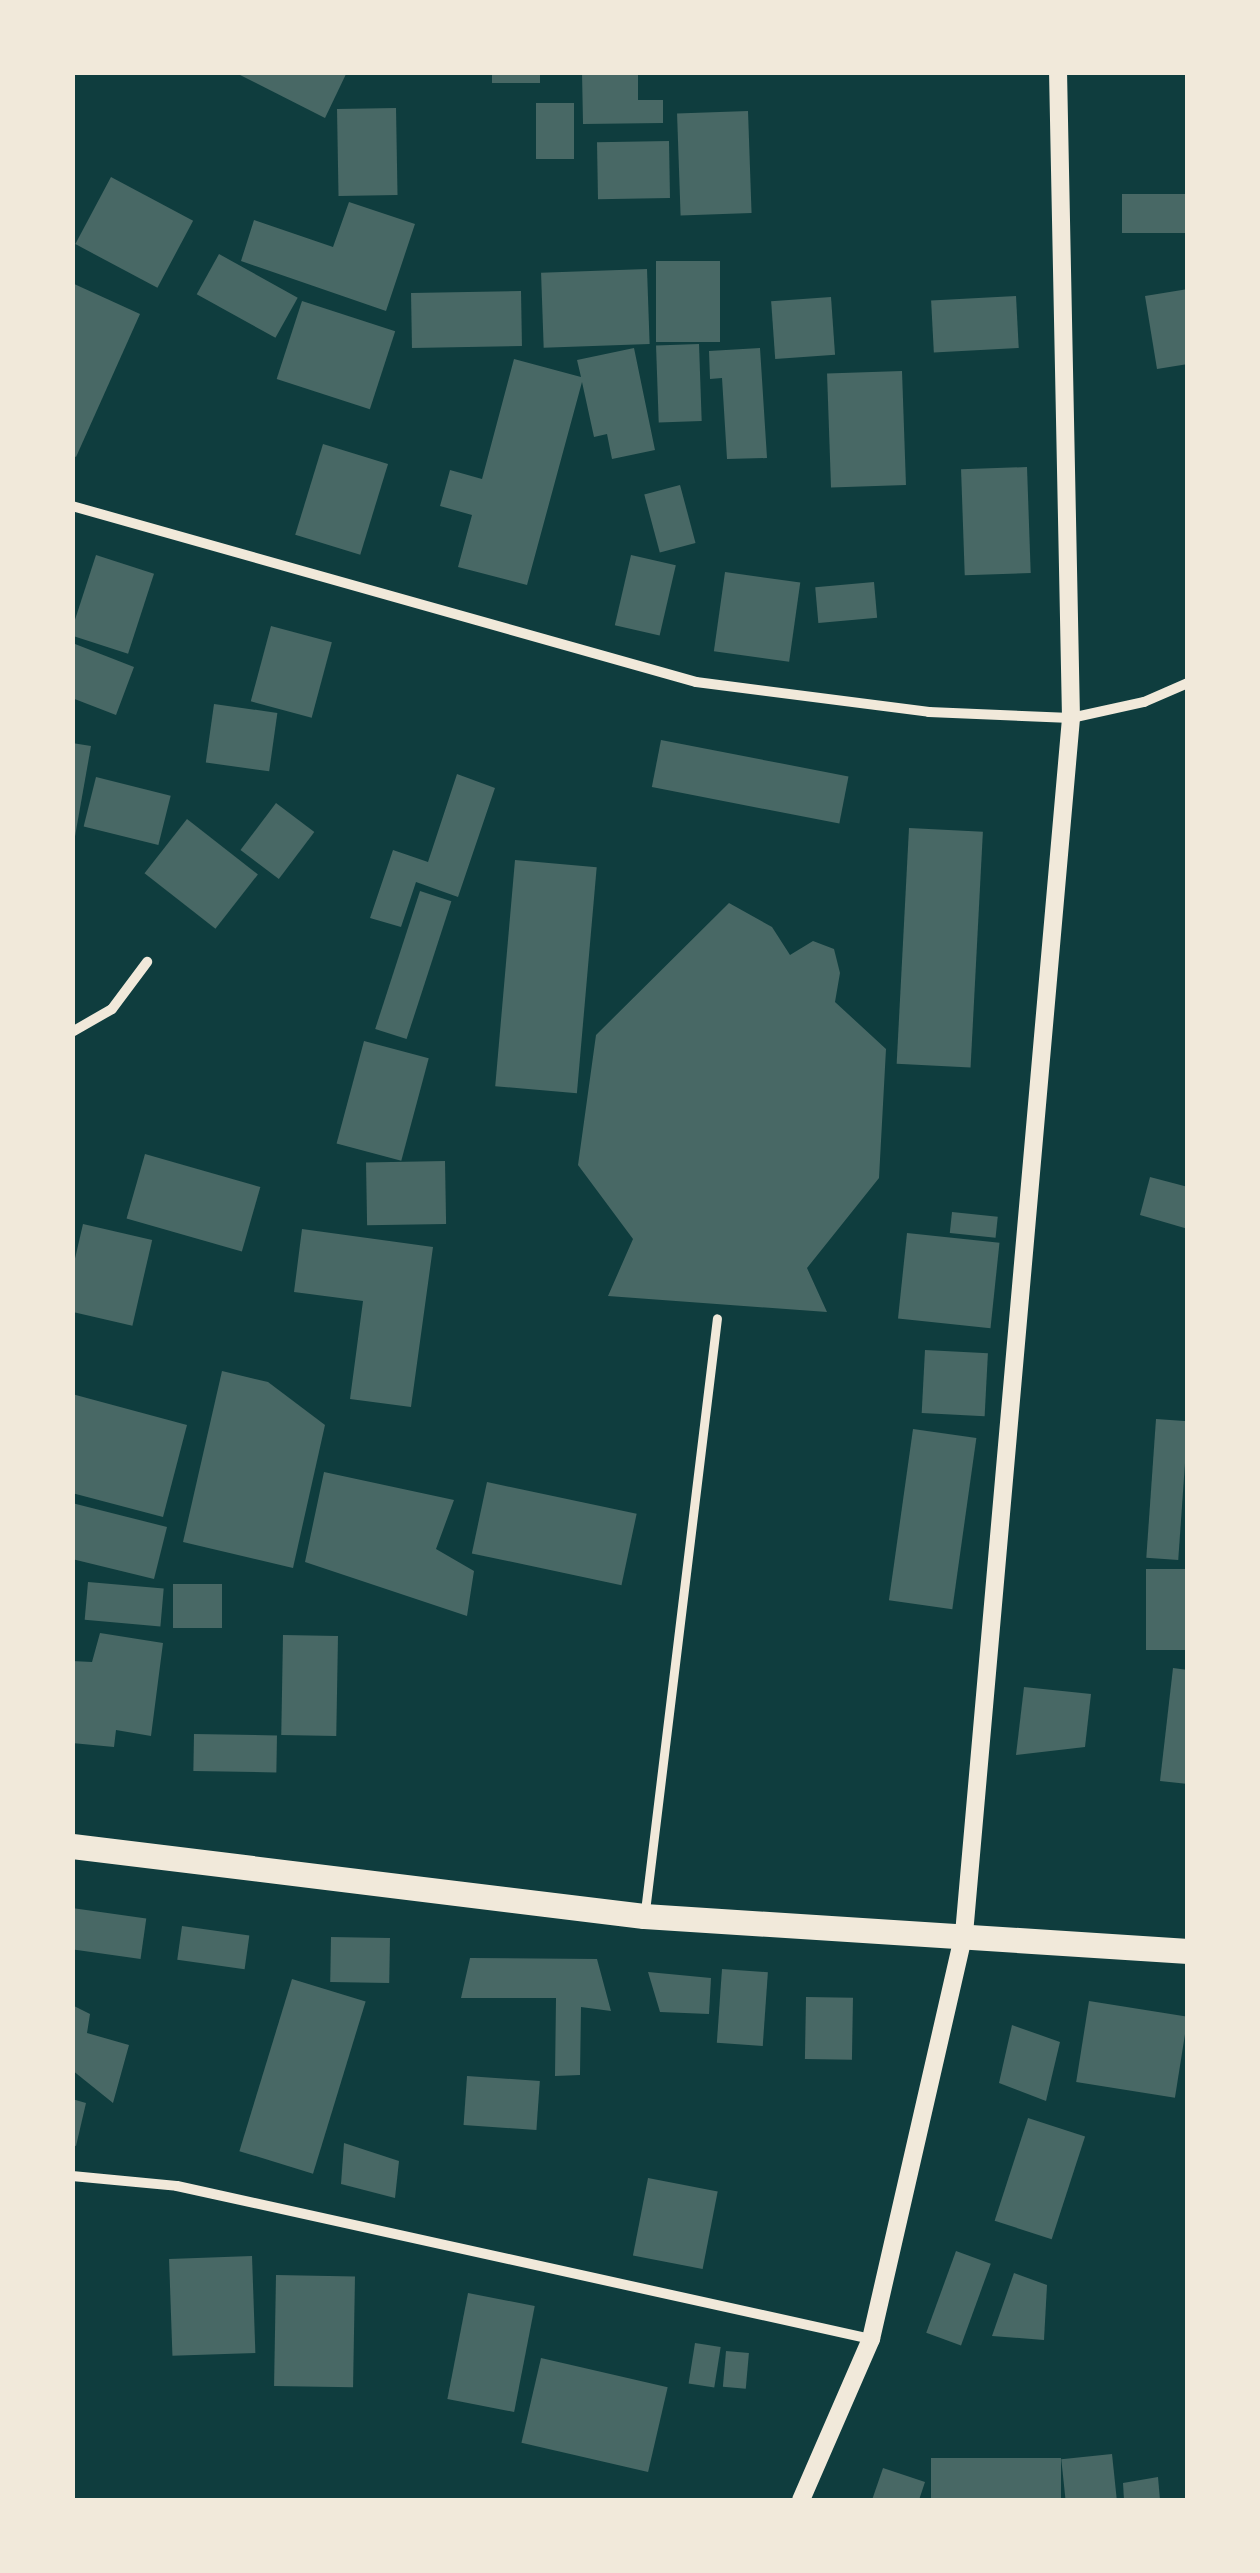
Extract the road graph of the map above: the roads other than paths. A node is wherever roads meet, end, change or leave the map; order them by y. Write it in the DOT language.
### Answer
graph roads {
  1 [pos="1058,72"];
  2 [pos="72,506"];
  3 [pos="1188,684"];
  4 [pos="1070,718"];
  5 [pos="147,962"];
  6 [pos="72,1032"];
  7 [pos="718,1318"];
  8 [pos="72,1846"];
  9 [pos="644,1916"];
  10 [pos="964,1934"];
  11 [pos="1188,1950"];
  12 [pos="72,2176"];
  13 [pos="871,2338"];
  14 [pos="800,2500"];
  1 -- 4 [label="street"];
  2 -- 4 [label="street"];
  3 -- 4 [label="street"];
  4 -- 10 [label="street"];
  5 -- 6 [label="street"];
  7 -- 9 [label="street"];
  8 -- 9 [label="main road"];
  9 -- 10 [label="main road"];
  10 -- 11 [label="main road"];
  10 -- 13 [label="street"];
  12 -- 13 [label="street"];
  13 -- 14 [label="street"];
}
